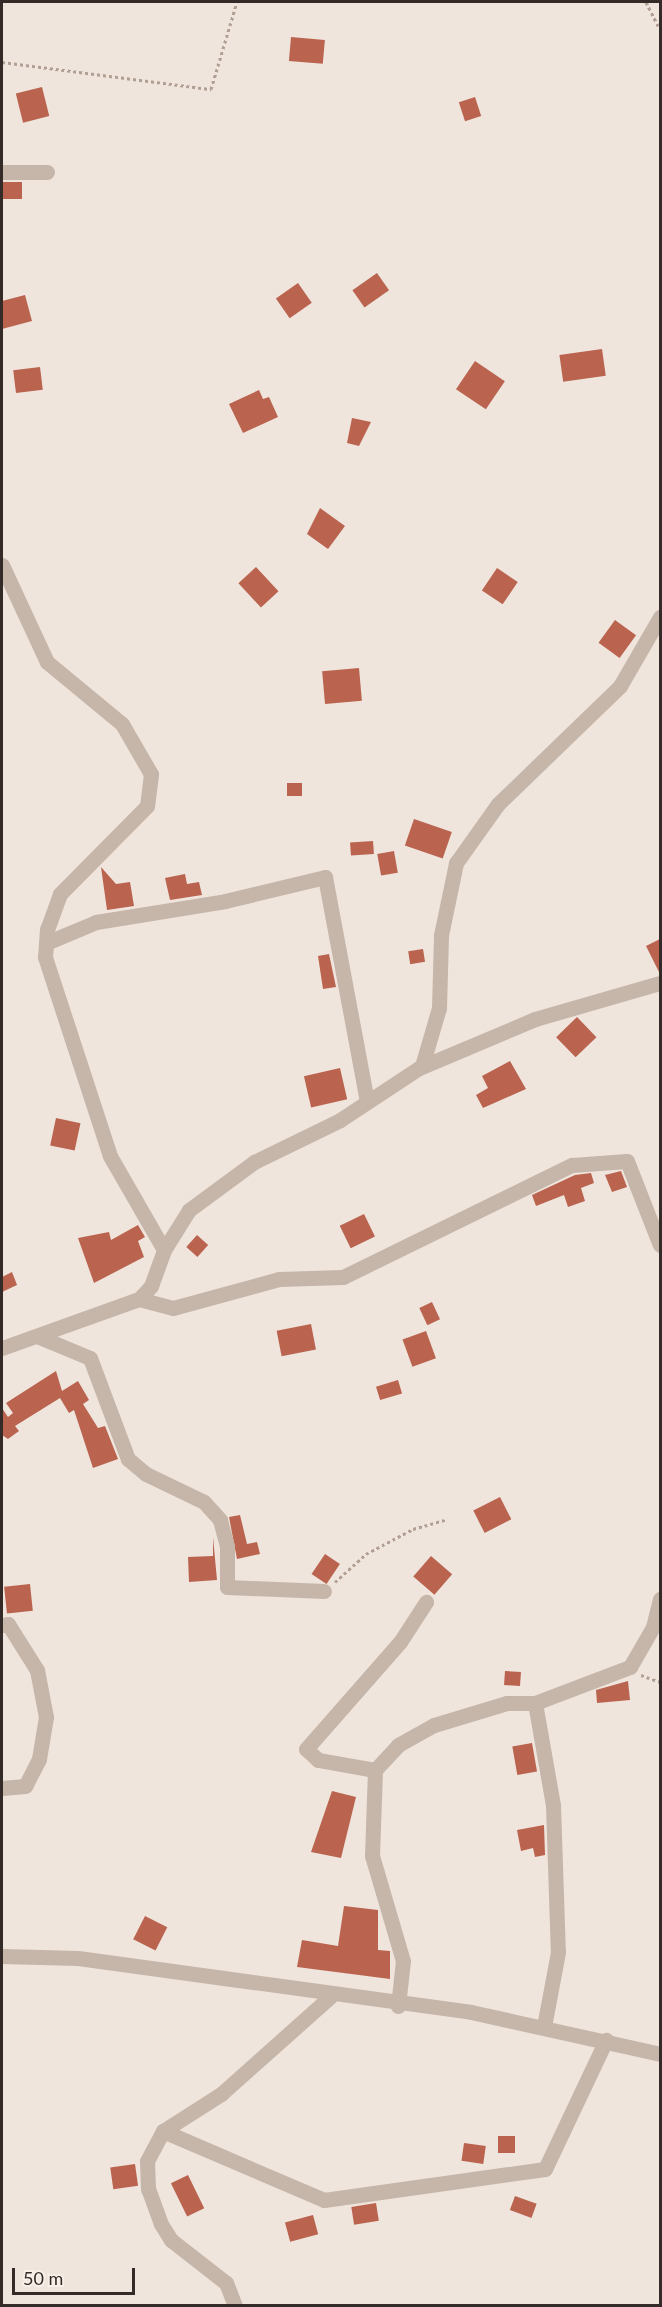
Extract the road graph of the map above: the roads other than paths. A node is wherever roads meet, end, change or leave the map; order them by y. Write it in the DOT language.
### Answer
graph roads {
  1 [pos="2,172"];
  2 [pos="47,172"];
  3 [pos="2,565"];
  4 [pos="660,618"];
  5 [pos="46,943"];
  6 [pos="660,983"];
  7 [pos="422,1066"];
  8 [pos="367,1102"];
  9 [pos="660,1245"];
  10 [pos="164,1250"];
  11 [pos="139,1299"];
  12 [pos="37,1336"];
  13 [pos="2,1348"];
  14 [pos="324,1591"];
  15 [pos="660,1599"];
  16 [pos="426,1602"];
  17 [pos="2,1625"];
  18 [pos="535,1703"];
  19 [pos="375,1770"];
  20 [pos="2,1788"];
  21 [pos="2,1956"];
  22 [pos="331,1996"];
  23 [pos="398,2006"];
  24 [pos="544,2027"];
  25 [pos="606,2040"];
  26 [pos="660,2054"];
  27 [pos="163,2131"];
  28 [pos="235,2306"];
  1 -- 2 [label="street"];
  3 -- 5 [label="street"];
  4 -- 7 [label="street"];
  5 -- 8 [label="street"];
  5 -- 10 [label="street"];
  6 -- 7 [label="street"];
  7 -- 8 [label="street"];
  8 -- 10 [label="street"];
  9 -- 11 [label="street"];
  10 -- 11 [label="street"];
  11 -- 12 [label="street"];
  12 -- 13 [label="street"];
  12 -- 14 [label="street"];
  15 -- 18 [label="street"];
  16 -- 19 [label="street"];
  17 -- 20 [label="street"];
  18 -- 19 [label="street"];
  18 -- 24 [label="street"];
  19 -- 23 [label="street"];
  21 -- 22 [label="street"];
  22 -- 23 [label="street"];
  22 -- 27 [label="street"];
  23 -- 24 [label="street"];
  24 -- 25 [label="street"];
  25 -- 26 [label="street"];
  25 -- 27 [label="street"];
  27 -- 28 [label="street"];
}
